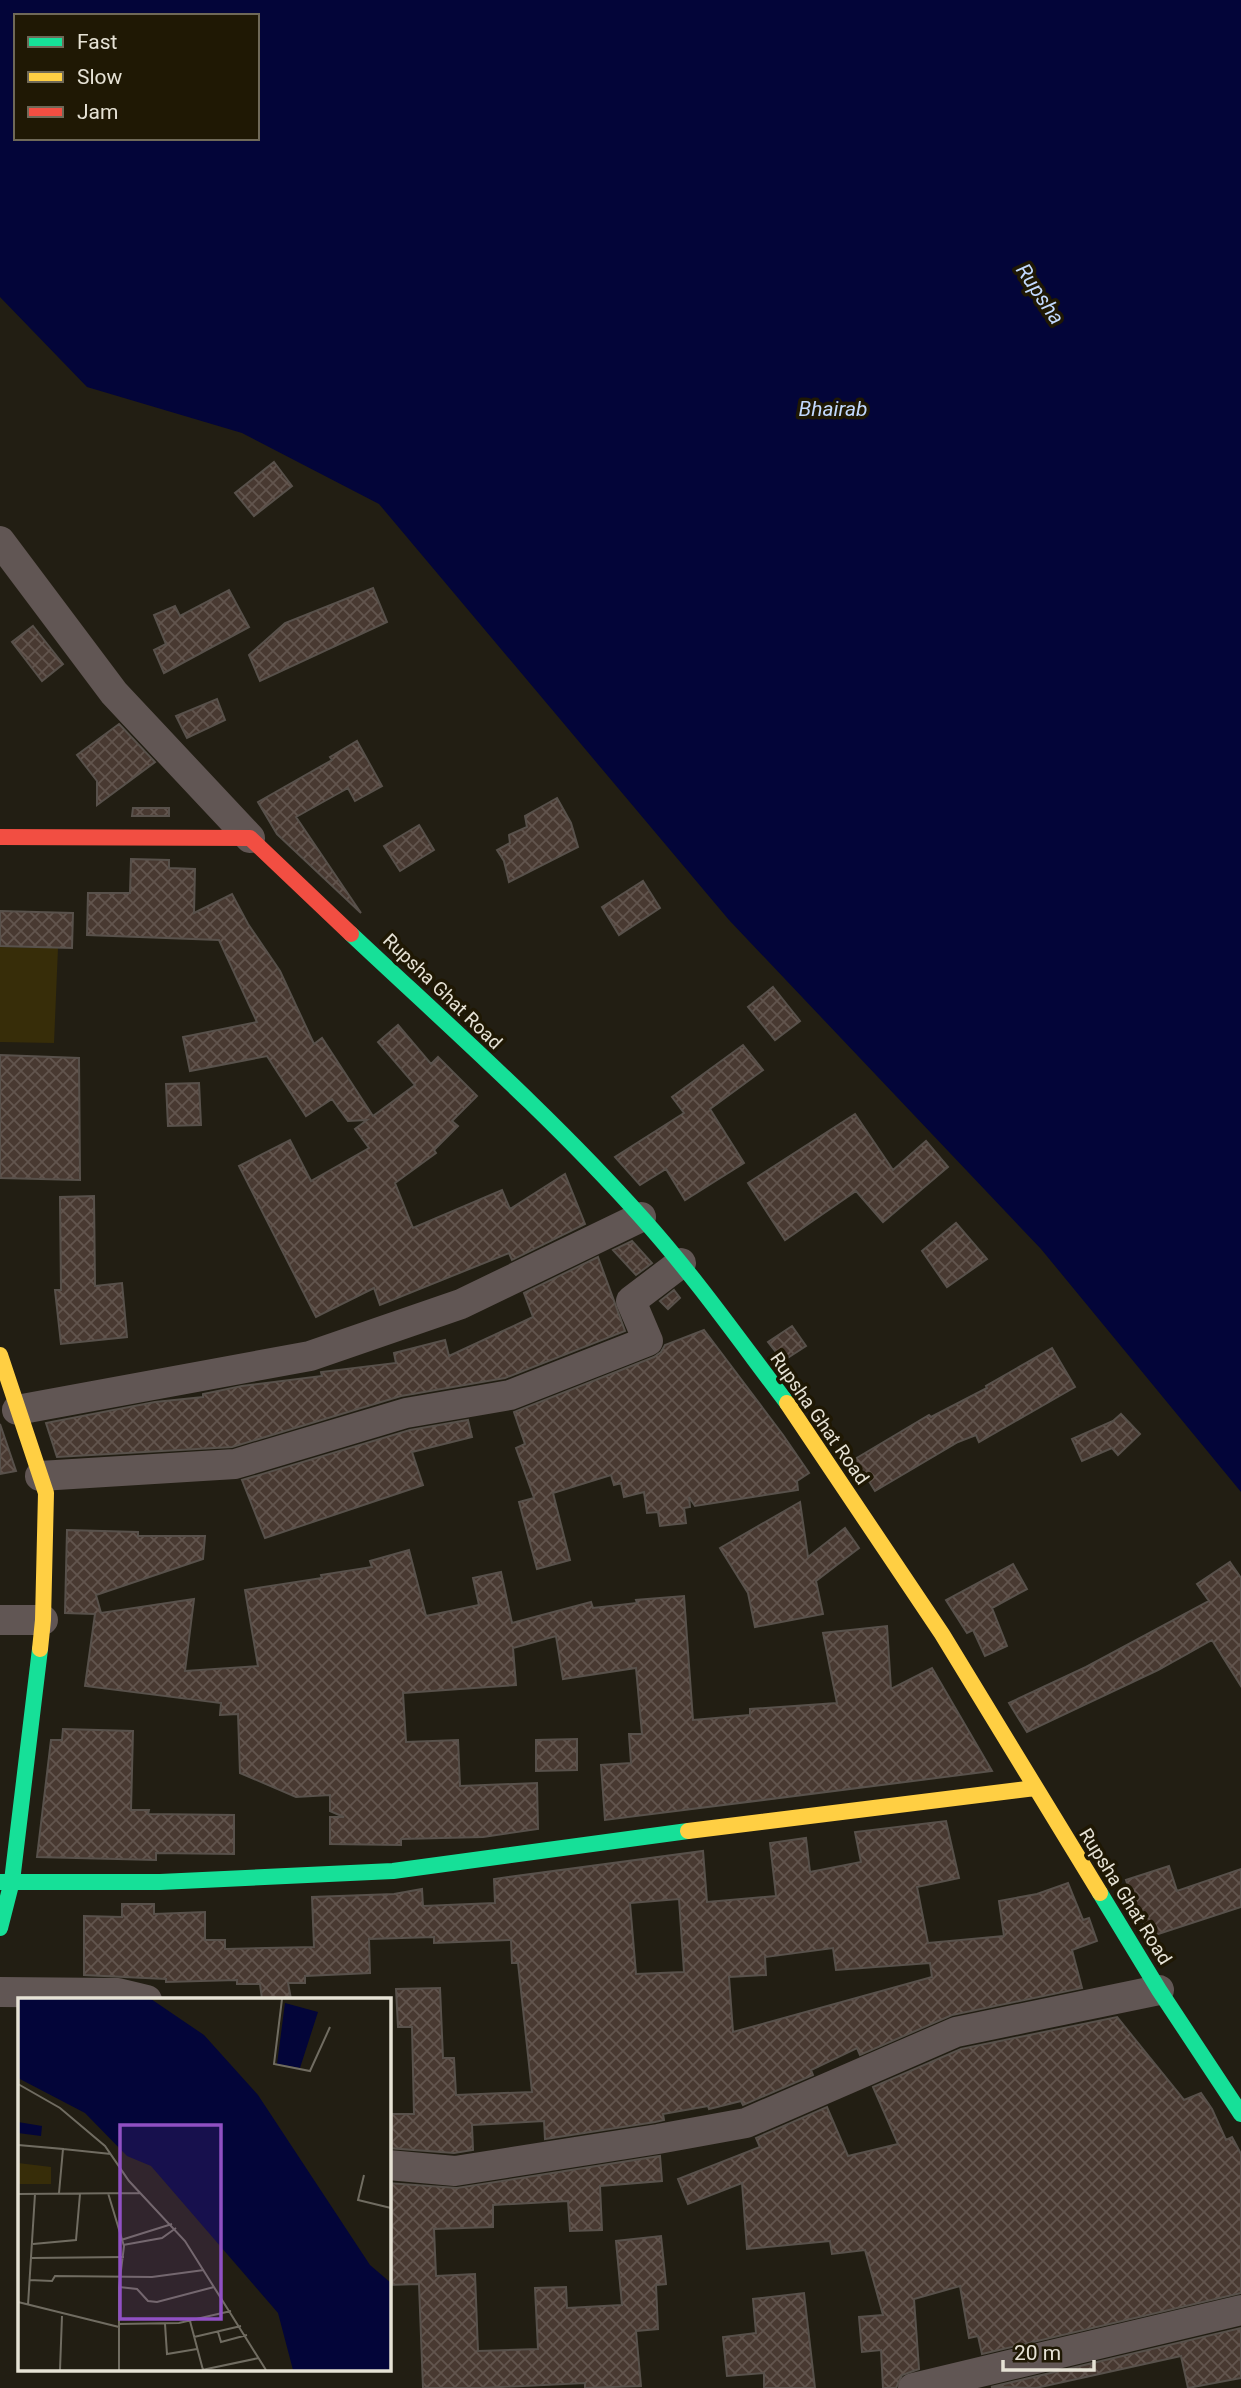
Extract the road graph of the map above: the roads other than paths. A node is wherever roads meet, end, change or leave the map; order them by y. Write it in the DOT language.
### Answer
graph roads {
  1 [pos="0,541"];
  2 [pos="0,836"];
  3 [pos="250,838"];
  4 [pos="640,1217"];
  5 [pos="681,1262"];
  6 [pos="0,1355"];
  7 [pos="17,1409"];
  8 [pos="40,1476"];
  9 [pos="0,1620"];
  10 [pos="43,1620"];
  11 [pos="1035,1788"];
  12 [pos="6,1882"];
  13 [pos="0,1928"];
  14 [pos="1159,1990"];
  15 [pos="0,1992"];
  16 [pos="139,1998"];
  17 [pos="1241,2114"];
  18 [pos="390,2165"];
  19 [pos="1241,2310"];
  20 [pos="913,2388"];
  1 -- 3 [label="street"];
  2 -- 3 [label="street"];
  3 -- 4 [label="street, Rupsha Ghat Road"];
  4 -- 5 [label="street, Rupsha Ghat Road"];
  4 -- 7 [label="street"];
  5 -- 8 [label="street"];
  5 -- 11 [label="street, Rupsha Ghat Road"];
  6 -- 7 [label="street"];
  7 -- 8 [label="street"];
  8 -- 10 [label="street"];
  9 -- 10 [label="street"];
  10 -- 12 [label="street"];
  11 -- 12 [label="street"];
  11 -- 14 [label="street, Rupsha Ghat Road"];
  12 -- 13 [label="street"];
  14 -- 17 [label="street, Rupsha Ghat Road"];
  14 -- 18 [label="street"];
  15 -- 16 [label="street"];
  19 -- 20 [label="street"];
}
